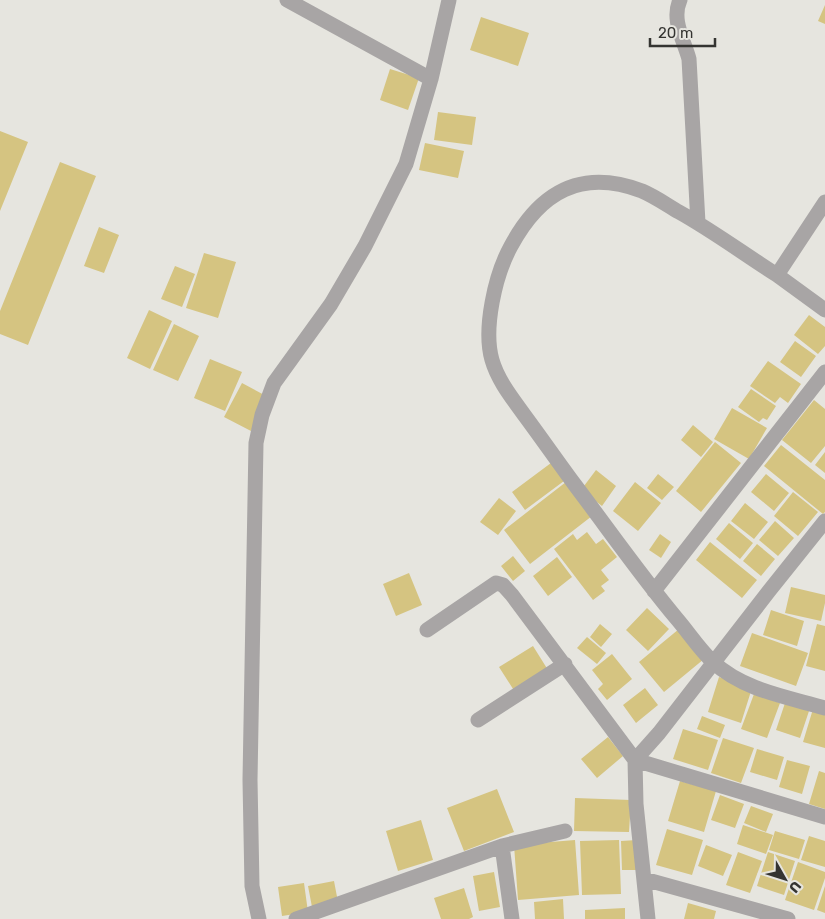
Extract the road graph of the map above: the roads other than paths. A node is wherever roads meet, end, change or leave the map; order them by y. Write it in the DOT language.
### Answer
graph roads {
  1 [pos="287,0"];
  2 [pos="449,0"];
  3 [pos="680,0"];
  4 [pos="431,79"];
  5 [pos="825,202"];
  6 [pos="698,223"];
  7 [pos="777,276"];
  8 [pos="825,310"];
  9 [pos="825,372"];
  10 [pos="825,521"];
  11 [pos="654,591"];
  12 [pos="427,630"];
  13 [pos="713,662"];
  14 [pos="565,664"];
  15 [pos="825,708"];
  16 [pos="478,720"];
  17 [pos="635,760"];
  18 [pos="825,817"];
  19 [pos="564,831"];
  20 [pos="502,846"];
  21 [pos="644,879"];
  22 [pos="259,919"];
  23 [pos="296,919"];
  24 [pos="512,919"];
  25 [pos="648,919"];
  26 [pos="788,919"];
  1 -- 4 [label="street"];
  2 -- 4 [label="street"];
  3 -- 6 [label="street"];
  4 -- 22 [label="street"];
  5 -- 7 [label="street"];
  6 -- 7 [label="street"];
  6 -- 11 [label="street"];
  7 -- 8 [label="street"];
  9 -- 11 [label="street"];
  10 -- 13 [label="street"];
  11 -- 13 [label="street"];
  12 -- 14 [label="street"];
  13 -- 15 [label="street"];
  13 -- 17 [label="street"];
  14 -- 16 [label="street"];
  14 -- 17 [label="street"];
  17 -- 18 [label="street"];
  17 -- 21 [label="street"];
  19 -- 20 [label="street"];
  20 -- 23 [label="street"];
  20 -- 24 [label="street"];
  21 -- 25 [label="street"];
  21 -- 26 [label="street"];
}
